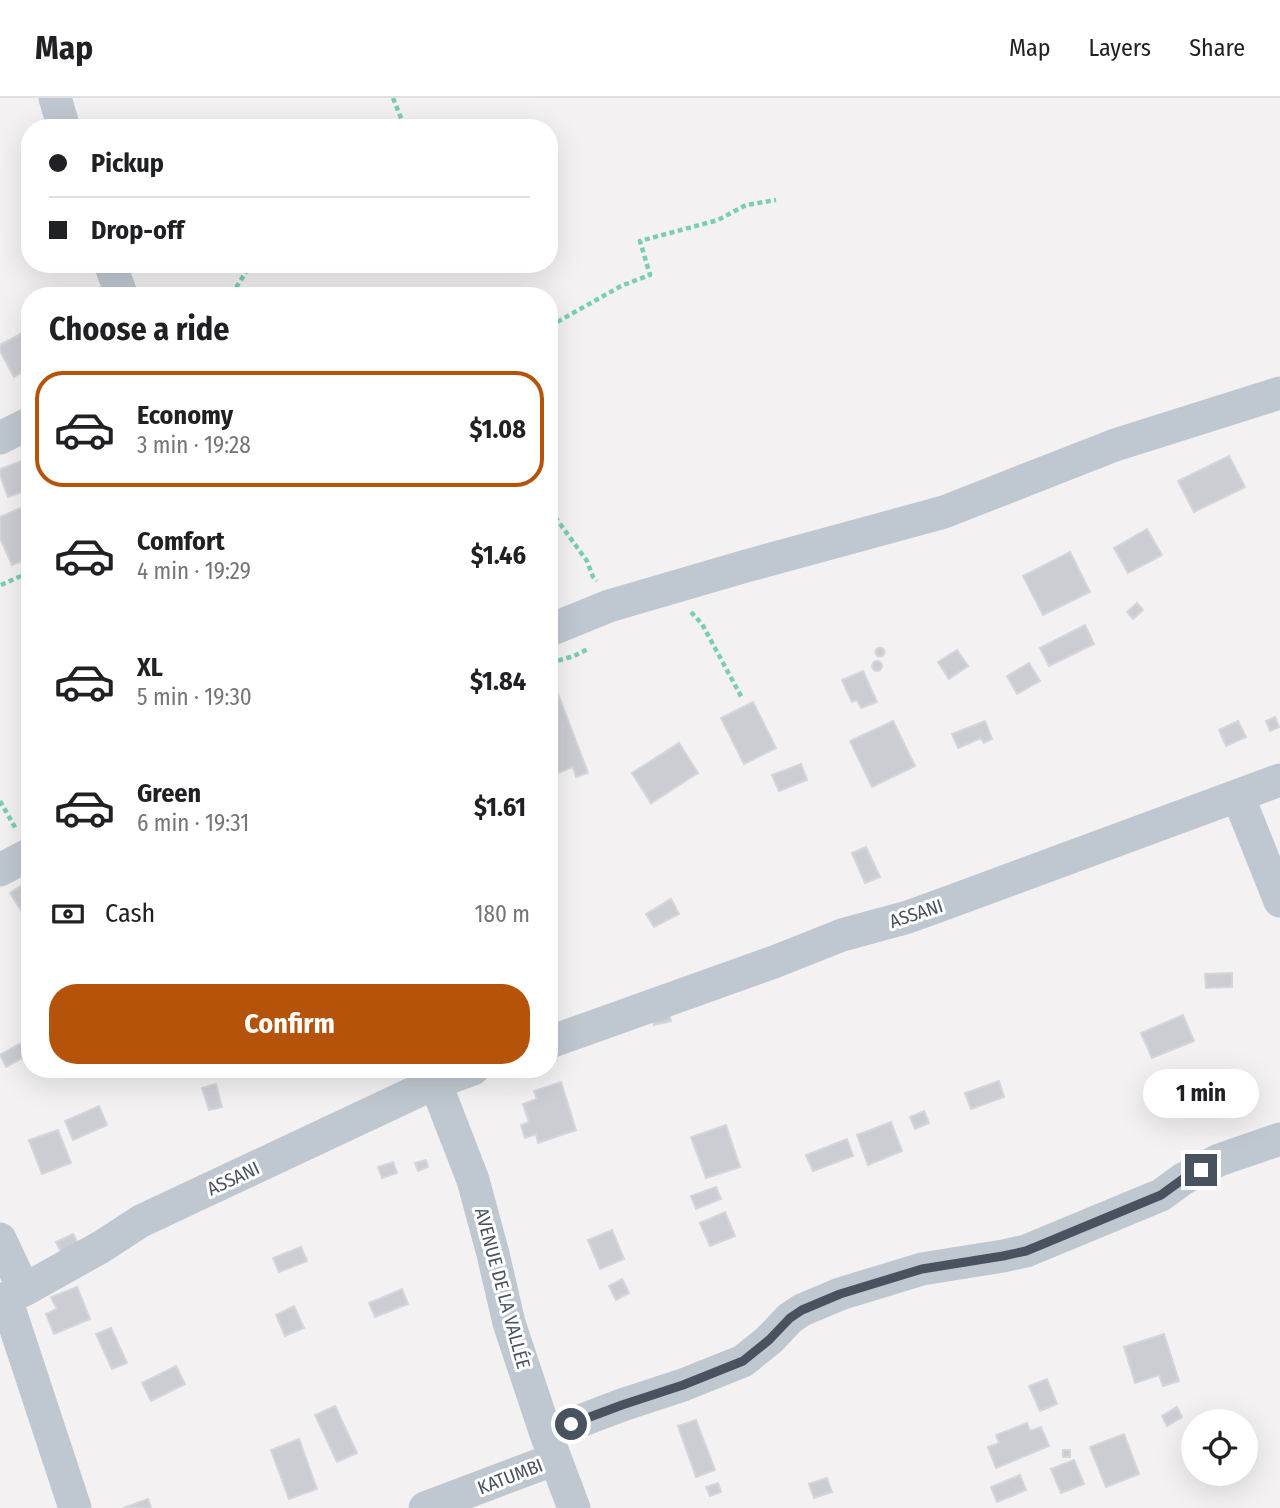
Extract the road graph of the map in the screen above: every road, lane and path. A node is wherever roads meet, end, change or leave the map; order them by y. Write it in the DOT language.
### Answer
graph roads {
  1 [pos="55,98"];
  2 [pos="393,98"];
  3 [pos="61,119"];
  4 [pos="401,119"];
  5 [pos="776,200"];
  6 [pos="558,321"];
  7 [pos="1280,393"];
  8 [pos="21,428"];
  9 [pos="0,438"];
  10 [pos="558,521"];
  11 [pos="21,576"];
  12 [pos="1,585"];
  13 [pos="609,606"];
  14 [pos="689,611"];
  15 [pos="558,627"];
  16 [pos="742,698"];
  17 [pos="1280,780"];
  18 [pos="1238,796"];
  19 [pos="21,859"];
  20 [pos="0,870"];
  21 [pos="1280,901"];
  22 [pos="558,1039"];
  23 [pos="428,1078"];
  24 [pos="433,1078"];
  25 [pos="1280,1139"];
  26 [pos="0,1239"];
  27 [pos="10,1297"];
  28 [pos="550,1446"];
  29 [pos="75,1508"];
  30 [pos="425,1508"];
  31 [pos="574,1508"];
  1 -- 3 [label="street"];
  2 -- 4 [label="path"];
  5 -- 6 [label="path"];
  7 -- 13 [label="street"];
  8 -- 9 [label="street"];
  10 -- 13 [label="path"];
  11 -- 12 [label="path"];
  13 -- 15 [label="street"];
  14 -- 16 [label="path"];
  17 -- 18 [label="street, ASSANI"];
  18 -- 21 [label="street"];
  18 -- 22 [label="street, ASSANI"];
  19 -- 20 [label="street"];
  23 -- 27 [label="street, ASSANI"];
  24 -- 28 [label="street, AVENUE DE LA VALLÉE"];
  25 -- 28 [label="street, KATUMBI"];
  26 -- 27 [label="street"];
  27 -- 29 [label="street"];
  28 -- 30 [label="street, KATUMBI"];
  28 -- 31 [label="street, AVENUE DE LA VALLÉE"];
}
